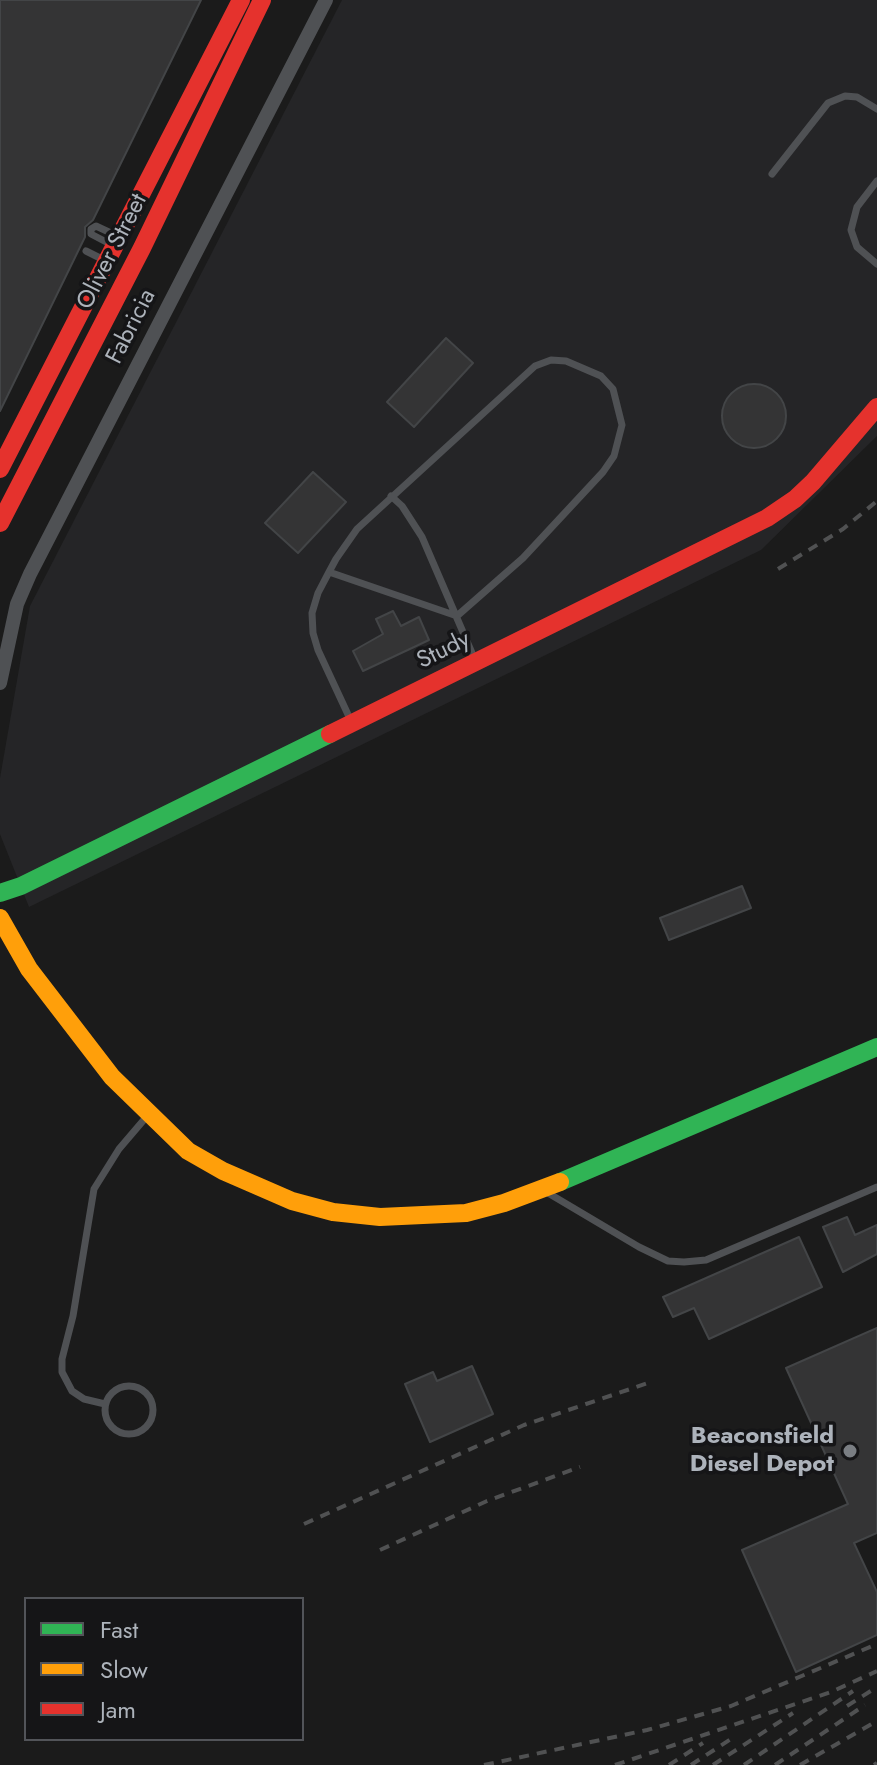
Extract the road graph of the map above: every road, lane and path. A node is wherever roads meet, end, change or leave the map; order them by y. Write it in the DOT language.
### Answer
graph roads {
  1 [pos="241,0"];
  2 [pos="262,0"];
  3 [pos="326,0"];
  4 [pos="877,109"];
  5 [pos="772,174"];
  6 [pos="877,181"];
  7 [pos="114,249"];
  8 [pos="86,251"];
  9 [pos="136,260"];
  10 [pos="877,264"];
  11 [pos="877,407"];
  12 [pos="0,469"];
  13 [pos="391,496"];
  14 [pos="0,523"];
  15 [pos="329,572"];
  16 [pos="457,616"];
  17 [pos="476,662"];
  18 [pos="0,683"];
  19 [pos="352,723"];
  20 [pos="0,893"];
  21 [pos="0,918"];
  22 [pos="877,1047"];
  23 [pos="148,1115"];
  24 [pos="877,1187"];
  25 [pos="542,1190"];
  26 [pos="105,1404"];
  1 -- 7 [label="main road, Oliver Street"];
  2 -- 9 [label="main road, Oliver Street"];
  3 -- 18 [label="street, Fabricia"];
  4 -- 5 [label="lane"];
  6 -- 10 [label="lane"];
  7 -- 8 [label="lane"];
  7 -- 9 [label="lane"];
  7 -- 9 [label="lane"];
  7 -- 12 [label="main road, Oliver Street"];
  9 -- 14 [label="main road, Oliver Street"];
  11 -- 17 [label="main road, Study"];
  13 -- 15 [label="lane"];
  13 -- 16 [label="lane"];
  13 -- 16 [label="lane"];
  15 -- 16 [label="lane"];
  15 -- 19 [label="lane"];
  16 -- 17 [label="lane"];
  17 -- 19 [label="main road, Study"];
  19 -- 20 [label="main road, Study"];
  21 -- 23 [label="main road"];
  22 -- 25 [label="main road"];
  23 -- 25 [label="main road"];
  23 -- 26 [label="lane"];
  24 -- 25 [label="lane"];
  26 -- 26 [label="lane"];
}
